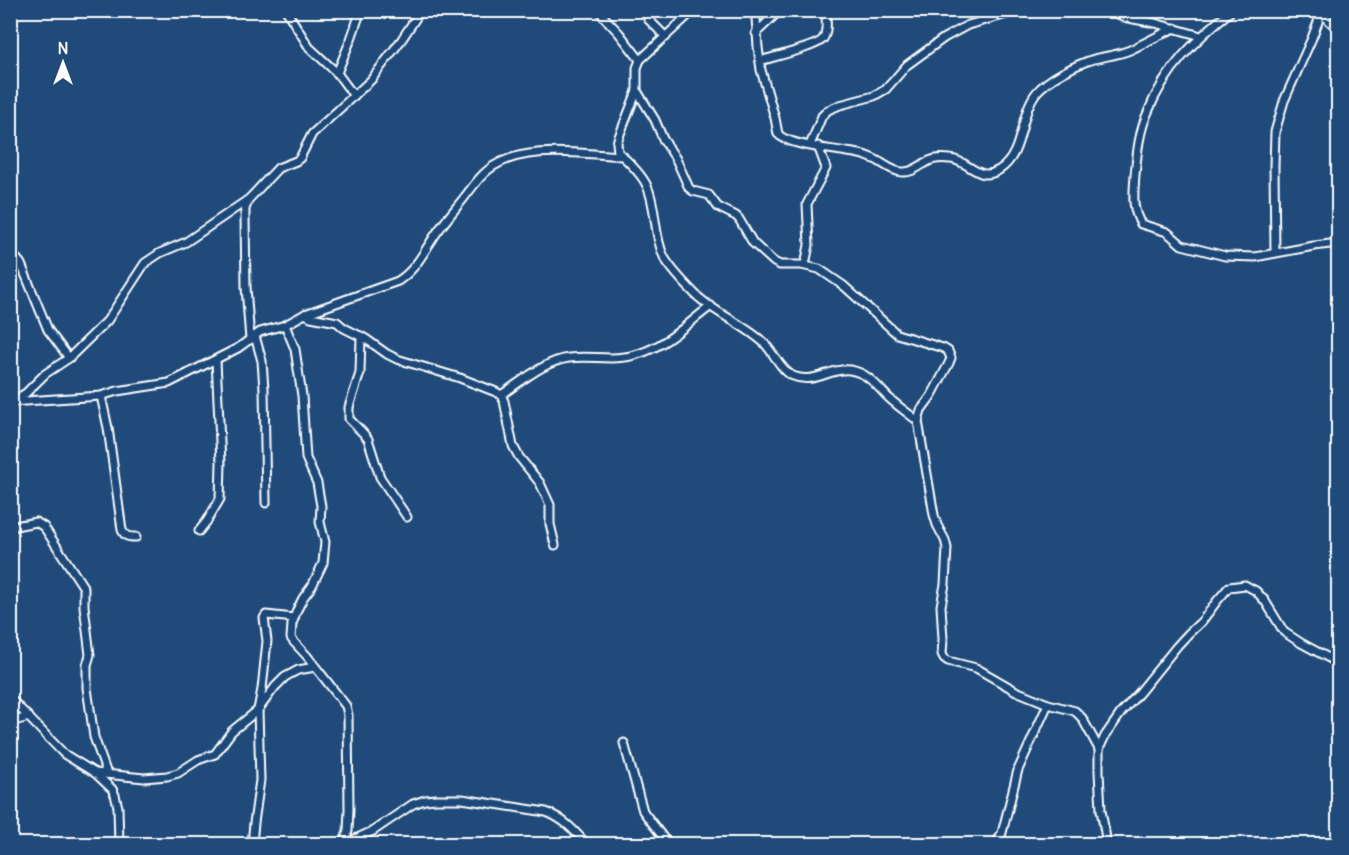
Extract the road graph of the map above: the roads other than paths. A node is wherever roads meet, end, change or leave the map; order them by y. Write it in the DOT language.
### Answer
graph roads {
  1 [pos="286,10"];
  2 [pos="361,10"];
  3 [pos="421,10"];
  4 [pos="601,10"];
  5 [pos="694,10"];
  6 [pos="753,10"];
  7 [pos="780,10"];
  8 [pos="826,10"];
  9 [pos="985,10"];
  10 [pos="1050,10"];
  11 [pos="1110,10"];
  12 [pos="1232,10"];
  13 [pos="1319,12"];
  14 [pos="998,16"];
  15 [pos="648,19"];
  16 [pos="1175,28"];
  17 [pos="1338,29"];
  18 [pos="756,33"];
  19 [pos="1201,36"];
  20 [pos="666,37"];
  21 [pos="640,60"];
  22 [pos="760,60"];
  23 [pos="337,73"];
  24 [pos="637,91"];
  25 [pos="354,96"];
  26 [pos="810,145"];
  27 [pos="818,146"];
  28 [pos="622,156"];
  29 [pos="249,199"];
  30 [pos="10,235"];
  31 [pos="1338,243"];
  32 [pos="1275,253"];
  33 [pos="12,257"];
  34 [pos="805,266"];
  35 [pos="711,306"];
  36 [pos="305,314"];
  37 [pos="285,325"];
  38 [pos="361,336"];
  39 [pos="253,338"];
  40 [pos="69,358"];
  41 [pos="216,360"];
  42 [pos="501,395"];
  43 [pos="101,396"];
  44 [pos="10,402"];
  45 [pos="918,421"];
  46 [pos="266,503"];
  47 [pos="407,517"];
  48 [pos="10,527"];
  49 [pos="200,531"];
  50 [pos="136,537"];
  51 [pos="555,545"];
  52 [pos="294,618"];
  53 [pos="1338,663"];
  54 [pos="315,667"];
  55 [pos="10,698"];
  56 [pos="1048,704"];
  57 [pos="258,710"];
  58 [pos="29,717"];
  59 [pos="10,722"];
  60 [pos="624,743"];
  61 [pos="1099,749"];
  62 [pos="95,773"];
  63 [pos="107,774"];
  64 [pos="119,844"];
  65 [pos="252,844"];
  66 [pos="586,844"];
  67 [pos="668,844"];
  68 [pos="996,844"];
  69 [pos="1107,844"];
  1 -- 23 [label="street"];
  2 -- 23 [label="street"];
  3 -- 25 [label="street"];
  4 -- 21 [label="street"];
  5 -- 20 [label="street"];
  6 -- 18 [label="street"];
  7 -- 18 [label="street"];
  8 -- 22 [label="street"];
  9 -- 14 [label="street"];
  10 -- 14 [label="street"];
  11 -- 16 [label="street"];
  12 -- 19 [label="street"];
  13 -- 17 [label="street"];
  13 -- 32 [label="street"];
  14 -- 26 [label="street"];
  15 -- 20 [label="street"];
  16 -- 19 [label="street"];
  16 -- 27 [label="street"];
  18 -- 22 [label="street"];
  19 -- 32 [label="street"];
  20 -- 21 [label="street"];
  21 -- 24 [label="street"];
  22 -- 26 [label="street"];
  23 -- 25 [label="street"];
  24 -- 28 [label="street"];
  24 -- 34 [label="street"];
  25 -- 29 [label="street"];
  26 -- 27 [label="street"];
  27 -- 34 [label="street"];
  28 -- 35 [label="street"];
  28 -- 36 [label="street"];
  29 -- 39 [label="street"];
  29 -- 40 [label="street"];
  30 -- 33 [label="street"];
  31 -- 32 [label="street"];
  33 -- 40 [label="street"];
  34 -- 45 [label="street"];
  35 -- 42 [label="street"];
  35 -- 45 [label="street"];
  36 -- 37 [label="street"];
  36 -- 38 [label="street"];
  37 -- 39 [label="street"];
  37 -- 52 [label="street"];
  38 -- 42 [label="street"];
  38 -- 47 [label="street"];
  39 -- 41 [label="street"];
  39 -- 46 [label="street"];
  40 -- 44 [label="street"];
  41 -- 43 [label="street"];
  41 -- 49 [label="street"];
  42 -- 51 [label="street"];
  43 -- 44 [label="street"];
  43 -- 50 [label="street"];
  45 -- 56 [label="street"];
  48 -- 63 [label="street"];
  52 -- 54 [label="street"];
  52 -- 57 [label="street"];
  53 -- 61 [label="street"];
  54 -- 57 [label="street"];
  54 -- 66 [label="street"];
  55 -- 58 [label="street"];
  56 -- 61 [label="street"];
  56 -- 68 [label="street"];
  57 -- 63 [label="street"];
  57 -- 65 [label="street"];
  58 -- 59 [label="street"];
  58 -- 62 [label="street"];
  60 -- 67 [label="street"];
  61 -- 69 [label="street"];
  62 -- 63 [label="street"];
  62 -- 64 [label="street"];
}
